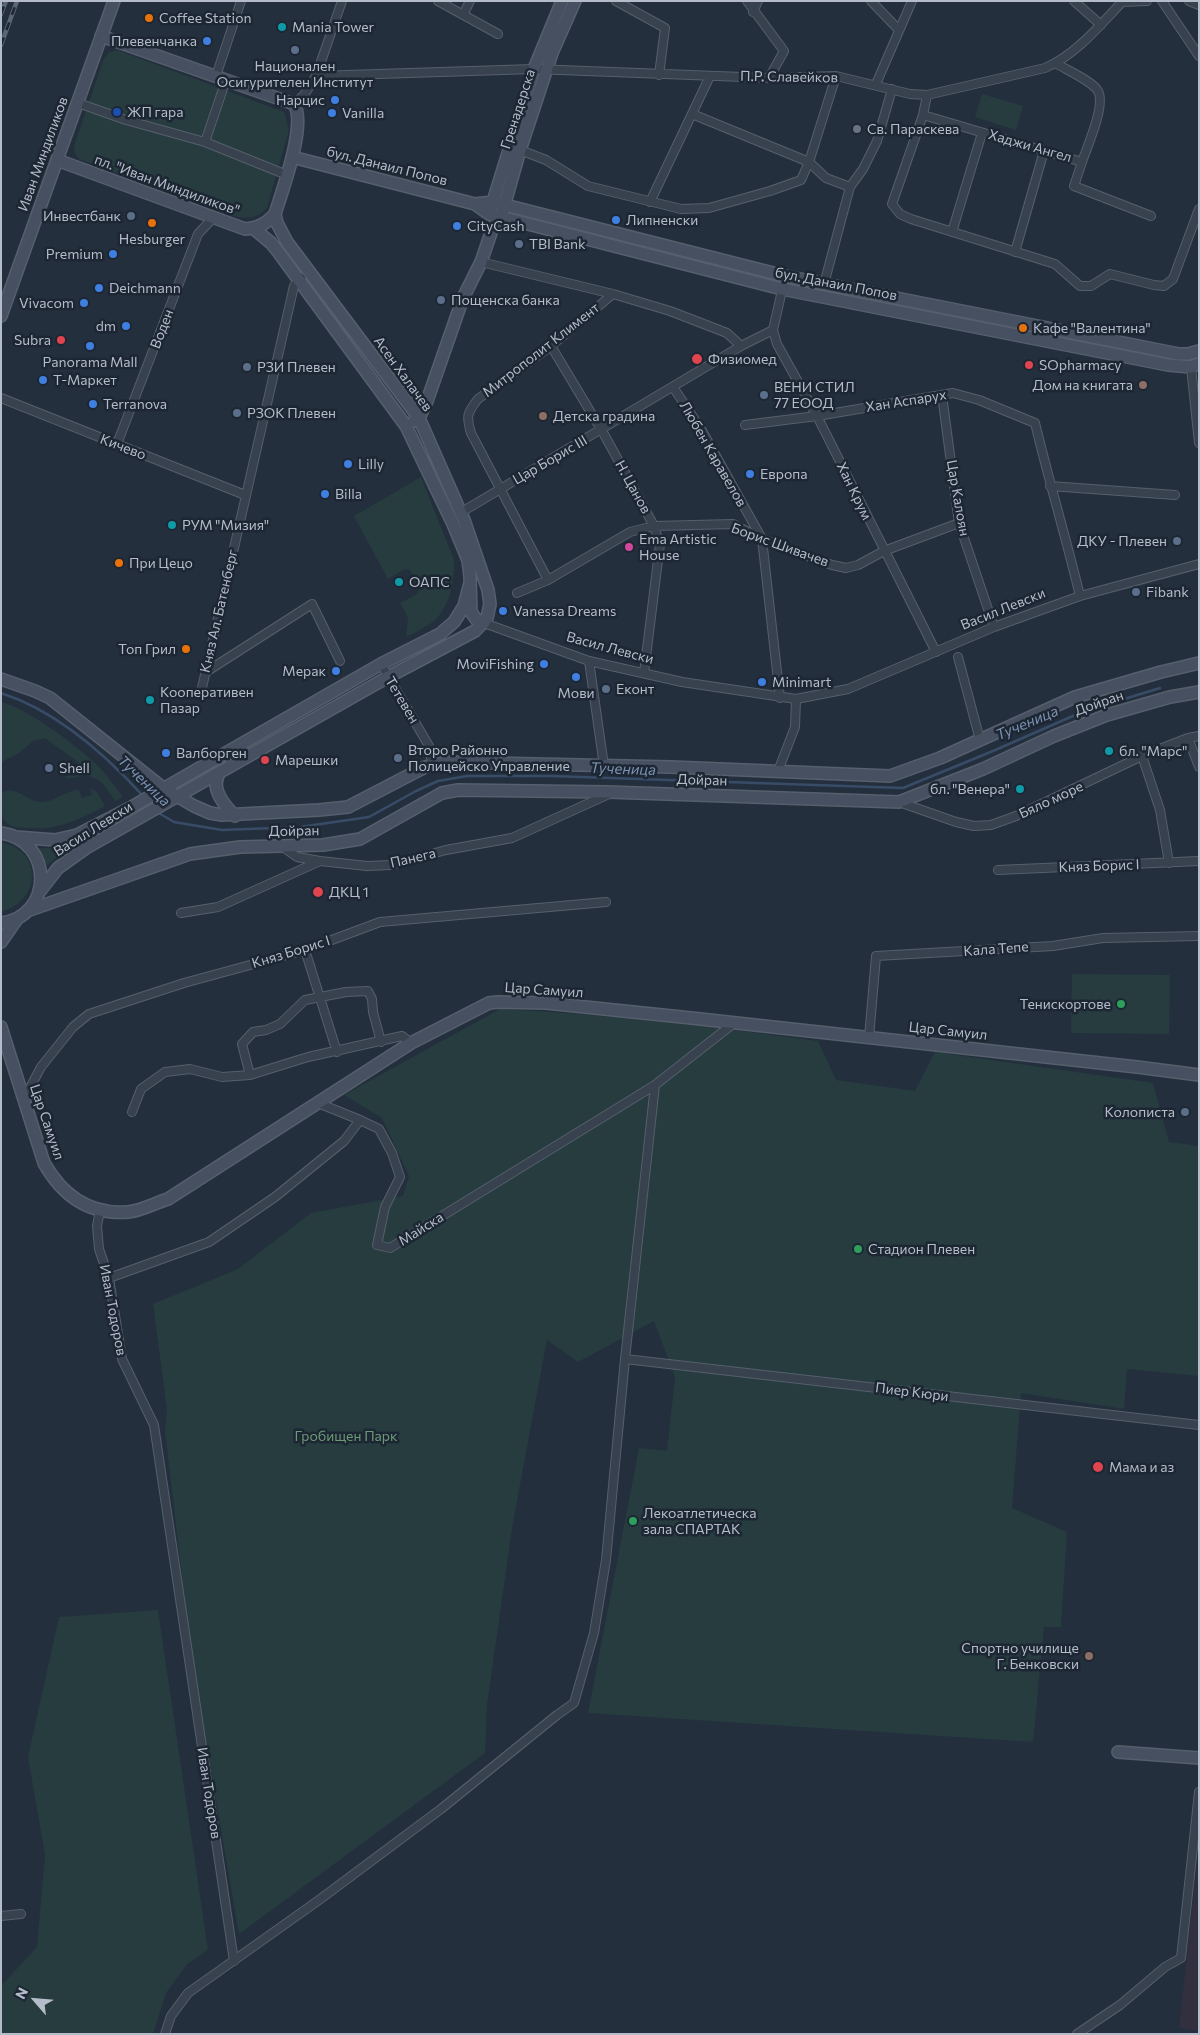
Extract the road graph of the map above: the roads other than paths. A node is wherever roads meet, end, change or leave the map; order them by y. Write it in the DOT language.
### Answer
graph roads {
  1 [pos="114,1"];
  2 [pos="241,1"];
  3 [pos="342,1"];
  4 [pos="438,1"];
  5 [pos="470,1"];
  6 [pos="562,1"];
  7 [pos="575,1"];
  8 [pos="616,1"];
  9 [pos="747,1"];
  10 [pos="758,1"];
  11 [pos="871,1"];
  12 [pos="912,1"];
  13 [pos="1074,1"];
  14 [pos="1148,1"];
  15 [pos="1162,1"];
  16 [pos="1189,1"];
  17 [pos="1122,2"];
  18 [pos="1199,4"];
  19 [pos="753,12"];
  20 [pos="463,15"];
  21 [pos="1101,25"];
  22 [pos="899,30"];
  23 [pos="498,34"];
  24 [pos="102,36"];
  25 [pos="1199,56"];
  26 [pos="1057,64"];
  27 [pos="534,69"];
  28 [pos="546,69"];
  29 [pos="659,75"];
  30 [pos="316,76"];
  31 [pos="710,76"];
  32 [pos="836,76"];
  33 [pos="221,78"];
  34 [pos="769,78"];
  35 [pos="876,84"];
  36 [pos="892,89"];
  37 [pos="927,95"];
  38 [pos="78,103"];
  39 [pos="294,104"];
  40 [pos="692,114"];
  41 [pos="923,115"];
  42 [pos="982,133"];
  43 [pos="205,142"];
  44 [pos="520,150"];
  45 [pos="1044,151"];
  46 [pos="292,157"];
  47 [pos="57,160"];
  48 [pos="809,162"];
  49 [pos="1082,162"];
  50 [pos="287,175"];
  51 [pos="850,187"];
  52 [pos="493,202"];
  53 [pos="650,202"];
  54 [pos="475,204"];
  55 [pos="505,205"];
  56 [pos="1199,209"];
  57 [pos="275,214"];
  58 [pos="489,214"];
  59 [pos="1150,216"];
  60 [pos="501,217"];
  61 [pos="213,218"];
  62 [pos="493,226"];
  63 [pos="253,228"];
  64 [pos="952,232"];
  65 [pos="1015,252"];
  66 [pos="480,262"];
  67 [pos="304,275"];
  68 [pos="785,276"];
  69 [pos="824,284"];
  70 [pos="782,289"];
  71 [pos="613,294"];
  72 [pos="1,316"];
  73 [pos="773,330"];
  74 [pos="550,346"];
  75 [pos="741,346"];
  76 [pos="1199,351"];
  77 [pos="1195,366"];
  78 [pos="673,386"];
  79 [pos="942,394"];
  80 [pos="1,398"];
  81 [pos="817,416"];
  82 [pos="419,418"];
  83 [pos="745,424"];
  84 [pos="406,426"];
  85 [pos="602,430"];
  86 [pos="1199,442"];
  87 [pos="117,444"];
  88 [pos="1050,486"];
  89 [pos="501,488"];
  90 [pos="246,495"];
  91 [pos="1175,495"];
  92 [pos="460,513"];
  93 [pos="959,523"];
  94 [pos="654,526"];
  95 [pos="762,539"];
  96 [pos="884,551"];
  97 [pos="1199,564"];
  98 [pos="548,580"];
  99 [pos="470,583"];
  100 [pos="517,594"];
  101 [pos="1080,596"];
  102 [pos="484,623"];
  103 [pos="994,627"];
  104 [pos="936,652"];
  105 [pos="958,657"];
  106 [pos="340,661"];
  107 [pos="589,661"];
  108 [pos="381,664"];
  109 [pos="1199,664"];
  110 [pos="206,672"];
  111 [pos="644,673"];
  112 [pos="388,677"];
  113 [pos="1,678"];
  114 [pos="201,692"];
  115 [pos="1199,692"];
  116 [pos="780,698"];
  117 [pos="796,699"];
  118 [pos="1199,736"];
  119 [pos="1188,738"];
  120 [pos="980,740"];
  121 [pos="1142,756"];
  122 [pos="432,764"];
  123 [pos="604,766"];
  124 [pos="1199,767"];
  125 [pos="221,771"];
  126 [pos="778,771"];
  127 [pos="164,788"];
  128 [pos="613,792"];
  129 [pos="176,797"];
  130 [pos="899,802"];
  131 [pos="235,816"];
  132 [pos="2,832"];
  133 [pos="16,837"];
  134 [pos="280,845"];
  135 [pos="320,861"];
  136 [pos="1199,861"];
  137 [pos="1168,863"];
  138 [pos="998,870"];
  139 [pos="40,891"];
  140 [pos="606,902"];
  141 [pos="182,913"];
  142 [pos="22,915"];
  143 [pos="1,923"];
  144 [pos="1199,936"];
  145 [pos="1,942"];
  146 [pos="304,950"];
  147 [pos="320,998"];
  148 [pos="734,1023"];
  149 [pos="1,1027"];
  150 [pos="869,1038"];
  151 [pos="381,1042"];
  152 [pos="411,1044"];
  153 [pos="337,1052"];
  154 [pos="250,1075"];
  155 [pos="1199,1075"];
  156 [pos="655,1084"];
  157 [pos="23,1101"];
  158 [pos="318,1103"];
  159 [pos="132,1112"];
  160 [pos="360,1120"];
  161 [pos="100,1210"];
  162 [pos="109,1278"];
  163 [pos="625,1359"];
  164 [pos="1199,1424"];
  165 [pos="1118,1752"];
  166 [pos="1199,1758"];
  167 [pos="1199,1792"];
  168 [pos="21,1914"];
  169 [pos="1,1916"];
  170 [pos="234,1961"];
  171 [pos="166,2034"];
  172 [pos="1077,2034"];
  1 -- 24 [label="street, Иван Миндиликов"];
  2 -- 33 [label="street"];
  3 -- 30 [label="street"];
  4 -- 20 [label="street"];
  5 -- 20 [label="street"];
  6 -- 27 [label="street, Гренадерска"];
  7 -- 28 [label="street, Гренадерска"];
  8 -- 29 [label="street"];
  9 -- 19 [label="street"];
  10 -- 19 [label="street"];
  11 -- 22 [label="street"];
  12 -- 22 [label="street"];
  13 -- 21 [label="street"];
  14 -- 15 [label="street, П.Р. Славейков"];
  14 -- 17 [label="street, П.Р. Славейков"];
  15 -- 25 [label="street"];
  16 -- 18 [label="street"];
  17 -- 21 [label="street, П.Р. Славейков"];
  19 -- 34 [label="street"];
  20 -- 23 [label="street"];
  21 -- 26 [label="street, П.Р. Славейков"];
  22 -- 35 [label="street"];
  24 -- 33 [label="street"];
  24 -- 38 [label="street, Иван Миндиликов"];
  26 -- 37 [label="street, П.Р. Славейков"];
  26 -- 49 [label="street"];
  27 -- 28 [label="street, П.Р. Славейков"];
  27 -- 30 [label="street, П.Р. Славейков"];
  27 -- 52 [label="street, Гренадерска"];
  28 -- 29 [label="street, П.Р. Славейков"];
  28 -- 44 [label="street, Гренадерска"];
  29 -- 31 [label="street, П.Р. Славейков"];
  30 -- 39 [label="street"];
  31 -- 34 [label="street, П.Р. Славейков"];
  31 -- 40 [label="street"];
  32 -- 34 [label="street, П.Р. Славейков"];
  32 -- 35 [label="street, П.Р. Славейков"];
  32 -- 48 [label="street"];
  33 -- 39 [label="street"];
  33 -- 43 [label="street"];
  35 -- 36 [label="street, П.Р. Славейков"];
  36 -- 37 [label="street, П.Р. Славейков"];
  36 -- 51 [label="street"];
  37 -- 41 [label="street"];
  38 -- 43 [label="street"];
  38 -- 47 [label="street, Иван Миндиликов"];
  39 -- 46 [label="street"];
  40 -- 48 [label="street"];
  40 -- 53 [label="street"];
  41 -- 42 [label="street, Хаджи Ангел"];
  41 -- 64 [label="street"];
  42 -- 45 [label="street, Хаджи Ангел"];
  42 -- 64 [label="street"];
  43 -- 50 [label="street"];
  44 -- 53 [label="street"];
  44 -- 55 [label="street, Гренадерска"];
  45 -- 49 [label="street, Хаджи Ангел"];
  45 -- 65 [label="street"];
  46 -- 50 [label="street"];
  46 -- 54 [label="street, бул. Данаил Попов"];
  47 -- 61 [label="street, пл. \"Иван Миндиликов\""];
  47 -- 72 [label="street, Иван Миндиликов"];
  48 -- 51 [label="street"];
  48 -- 53 [label="street"];
  49 -- 59 [label="street, Хаджи Ангел"];
  50 -- 57 [label="street"];
  51 -- 69 [label="street"];
  52 -- 54 [label="street, бул. Данаил Попов"];
  52 -- 55 [label="street, бул. Данаил Попов"];
  52 -- 58 [label="street, Гренадерска"];
  54 -- 58 [label="street, бул. Данаил Попов"];
  55 -- 60 [label="street, Гренадерска"];
  55 -- 68 [label="street, бул. Данаил Попов"];
  56 -- 65 [label="street"];
  57 -- 63 [label="street, пл. \"Иван Миндиликов\""];
  57 -- 67 [label="street, Асен Халачев"];
  58 -- 60 [label="street, бул. Данаил Попов"];
  58 -- 62 [label="street"];
  60 -- 62 [label="street, Гренадерска"];
  60 -- 70 [label="street, бул. Данаил Попов"];
  61 -- 63 [label="street, пл. \"Иван Миндиликов\""];
  61 -- 87 [label="street, Воден"];
  62 -- 66 [label="street, Гренадерска"];
  63 -- 67 [label="street, Асен Халачев"];
  64 -- 65 [label="street"];
  66 -- 71 [label="street"];
  66 -- 82 [label="street, Гренадерска"];
  67 -- 82 [label="street, Асен Халачев"];
  67 -- 84 [label="street, Асен Халачев"];
  67 -- 90 [label="street, Княз Ал. Батенберг"];
  68 -- 69 [label="street, бул. Данаил Попов"];
  68 -- 70 [label="street"];
  69 -- 76 [label="street, бул. Данаил Попов"];
  70 -- 73 [label="street"];
  70 -- 77 [label="street, бул. Данаил Попов"];
  71 -- 74 [label="street, Митрополит Климент"];
  71 -- 75 [label="street"];
  73 -- 75 [label="street, Цар Борис III"];
  73 -- 81 [label="street, Хан Крум"];
  74 -- 85 [label="street, Н. Цанов"];
  74 -- 89 [label="street, Митрополит Климент"];
  75 -- 78 [label="street, Цар Борис III"];
  77 -- 86 [label="street"];
  78 -- 85 [label="street, Цар Борис III"];
  78 -- 95 [label="street, Любен Каравелов"];
  79 -- 81 [label="street, Хан Аспарух"];
  79 -- 88 [label="street, Хан Аспарух"];
  79 -- 93 [label="street, Цар Калоян"];
  80 -- 87 [label="street, Кичево"];
  81 -- 83 [label="street, Хан Аспарух"];
  81 -- 96 [label="street, Хан Крум"];
  82 -- 84 [label="street"];
  82 -- 92 [label="street, Асен Халачев"];
  84 -- 99 [label="street, Асен Халачев"];
  85 -- 89 [label="street, Цар Борис III"];
  85 -- 94 [label="street, Н. Цанов"];
  87 -- 90 [label="street, Кичево"];
  88 -- 91 [label="street"];
  88 -- 101 [label="street, Хан Аспарух"];
  89 -- 92 [label="street, Цар Борис III"];
  89 -- 98 [label="street"];
  90 -- 110 [label="street, Княз Ал. Батенберг"];
  92 -- 102 [label="street, Асен Халачев"];
  93 -- 96 [label="street, Борис Шивачев"];
  93 -- 103 [label="street, Цар Калоян"];
  94 -- 95 [label="street, Борис Шивачев"];
  94 -- 98 [label="street, Борис Шивачев"];
  94 -- 111 [label="street, Н. Цанов"];
  95 -- 96 [label="street, Борис Шивачев"];
  95 -- 116 [label="street, Любен Каравелов"];
  96 -- 104 [label="street, Хан Крум"];
  97 -- 101 [label="street, Васил Левски"];
  98 -- 100 [label="street, Борис Шивачев"];
  99 -- 102 [label="street, Асен Халачев"];
  99 -- 108 [label="street, Васил Левски"];
  101 -- 103 [label="street, Васил Левски"];
  102 -- 107 [label="street, Васил Левски"];
  102 -- 112 [label="street, Васил Левски"];
  103 -- 104 [label="street, Васил Левски"];
  104 -- 117 [label="street, Васил Левски"];
  105 -- 120 [label="street"];
  106 -- 110 [label="street"];
  107 -- 111 [label="street, Васил Левски"];
  107 -- 123 [label="street"];
  108 -- 112 [label="street, Тетевен"];
  108 -- 127 [label="street, Васил Левски"];
  109 -- 120 [label="street, Дойран"];
  110 -- 114 [label="street, Княз Ал. Батенберг"];
  111 -- 116 [label="street, Васил Левски"];
  112 -- 122 [label="street, Тетевен"];
  112 -- 125 [label="street, Васил Левски"];
  113 -- 127 [label="street, Дойран"];
  115 -- 130 [label="street, Дойран"];
  116 -- 117 [label="street, Васил Левски"];
  117 -- 126 [label="street"];
  118 -- 119 [label="street, Бяло море"];
  119 -- 121 [label="street, Бяло море"];
  119 -- 124 [label="street"];
  120 -- 126 [label="street, Дойран"];
  121 -- 130 [label="street, Бяло море"];
  121 -- 137 [label="street"];
  122 -- 123 [label="street, Дойран"];
  122 -- 131 [label="street, Дойран"];
  123 -- 126 [label="street, Дойран"];
  125 -- 129 [label="street, Васил Левски"];
  125 -- 131 [label="street"];
  127 -- 129 [label="street, Дойран"];
  127 -- 133 [label="street, Васил Левски"];
  128 -- 130 [label="street, Дойран"];
  128 -- 134 [label="street, Дойран"];
  128 -- 135 [label="street, Панега"];
  129 -- 131 [label="street, Дойран"];
  129 -- 139 [label="street, Васил Левски"];
  132 -- 133 [label="street"];
  133 -- 139 [label="street"];
  134 -- 135 [label="street, Панега"];
  134 -- 142 [label="street, Дойран"];
  135 -- 141 [label="street"];
  136 -- 137 [label="street, Княз Борис I"];
  137 -- 138 [label="street, Княз Борис I"];
  139 -- 142 [label="street, Васил Левски"];
  140 -- 146 [label="street, Княз Борис I"];
  142 -- 143 [label="street, Дойран"];
  142 -- 145 [label="street, Васил Левски"];
  144 -- 150 [label="street, Кала Тепе"];
  146 -- 147 [label="street"];
  146 -- 157 [label="street, Княз Борис I"];
  147 -- 151 [label="street"];
  147 -- 153 [label="street"];
  147 -- 154 [label="street"];
  148 -- 150 [label="street, Цар Самуил"];
  148 -- 152 [label="street, Цар Самуил"];
  148 -- 156 [label="street, Майска"];
  149 -- 157 [label="street, Цар Самуил"];
  150 -- 155 [label="street, Цар Самуил"];
  151 -- 152 [label="street"];
  151 -- 153 [label="street"];
  152 -- 158 [label="street, Цар Самуил"];
  153 -- 154 [label="street"];
  154 -- 159 [label="street"];
  156 -- 160 [label="street, Майска"];
  156 -- 163 [label="street"];
  157 -- 161 [label="street, Цар Самуил"];
  158 -- 160 [label="street"];
  158 -- 161 [label="street, Цар Самуил"];
  160 -- 162 [label="street"];
  161 -- 162 [label="street, Иван Тодоров"];
  162 -- 170 [label="street, Иван Тодоров"];
  163 -- 164 [label="street, Пиер Кюри"];
  163 -- 170 [label="street"];
  165 -- 166 [label="street"];
  167 -- 172 [label="street"];
  168 -- 169 [label="street"];
  170 -- 171 [label="street"];
}
